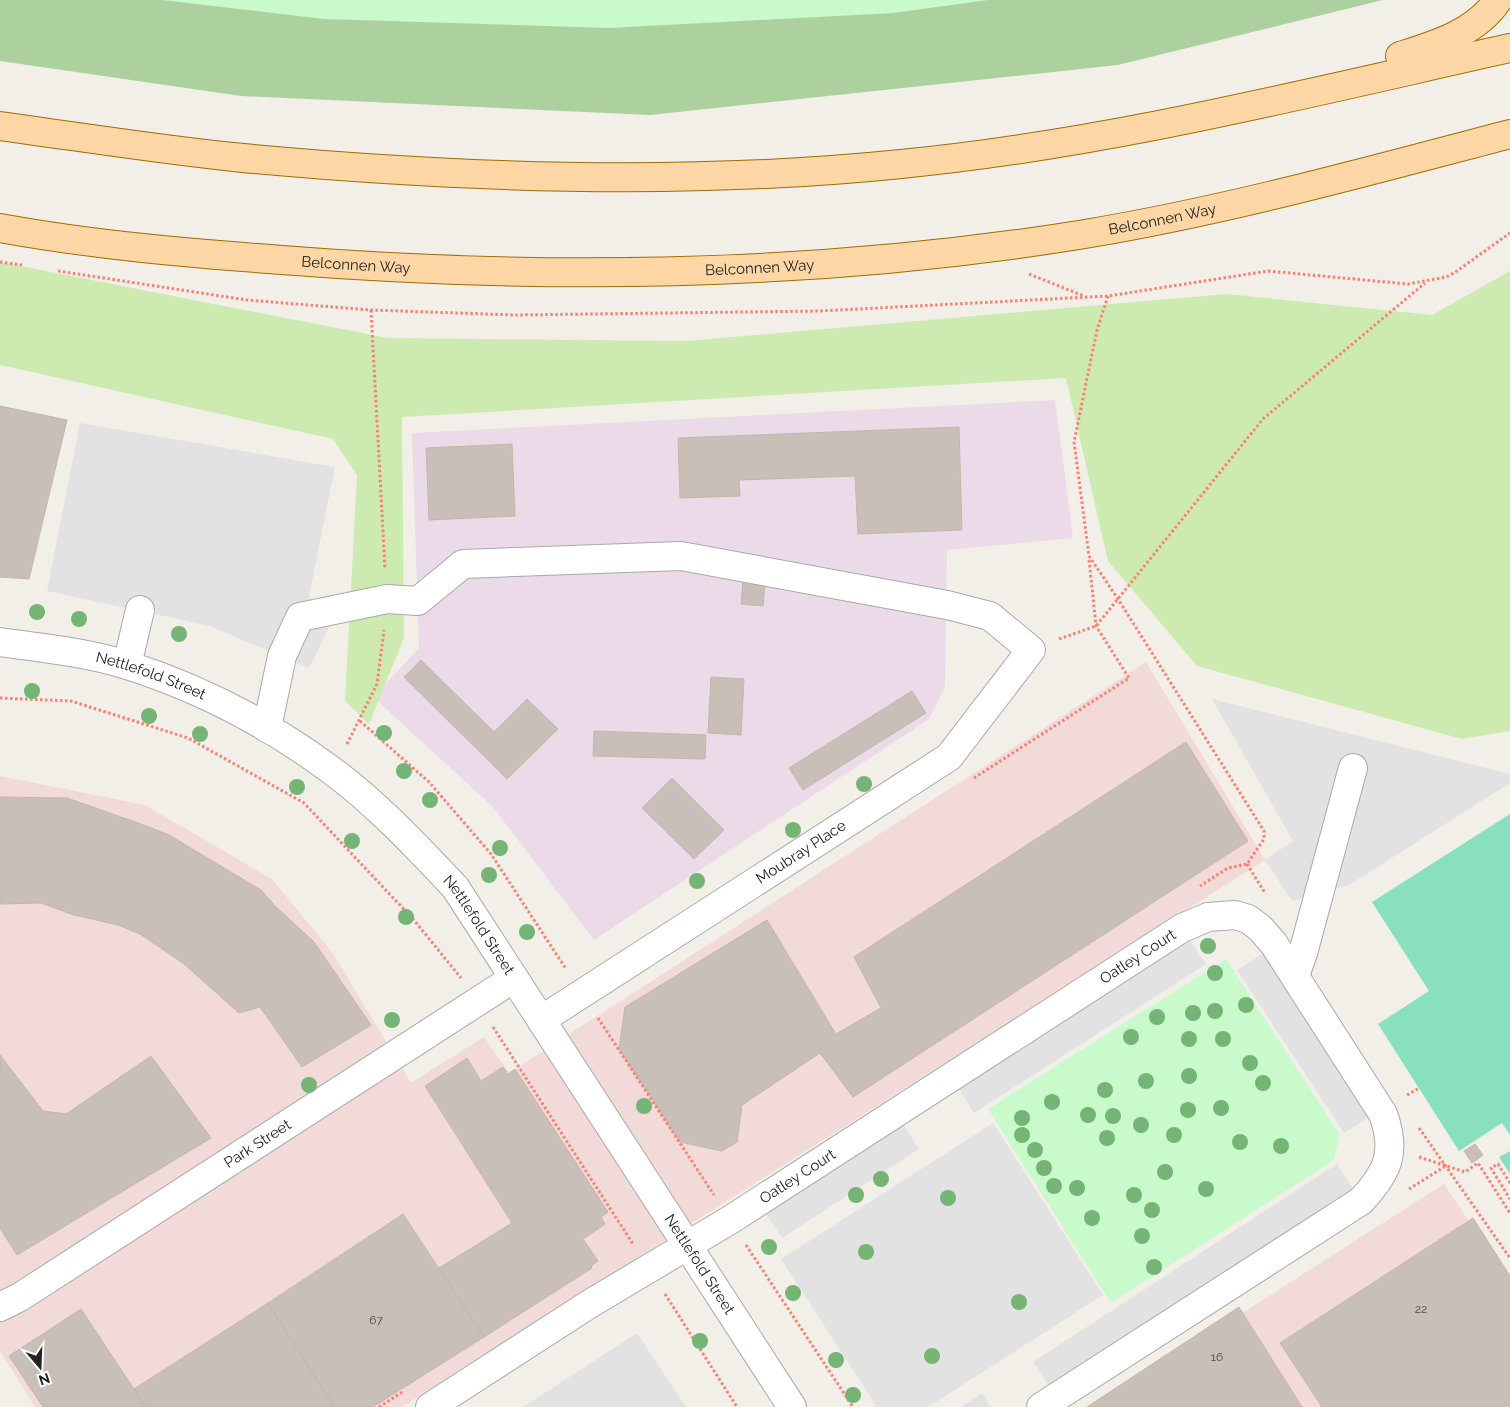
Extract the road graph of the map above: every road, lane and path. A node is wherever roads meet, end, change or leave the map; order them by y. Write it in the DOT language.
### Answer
graph roads {
  1 [pos="1498,0"];
  2 [pos="1510,48"];
  3 [pos="1237,109"];
  4 [pos="0,126"];
  5 [pos="1510,134"];
  6 [pos="0,228"];
  7 [pos="1426,282"];
  8 [pos="1108,296"];
  9 [pos="371,310"];
  10 [pos="1118,599"];
  11 [pos="387,600"];
  12 [pos="140,610"];
  13 [pos="0,642"];
  14 [pos="1030,650"];
  15 [pos="127,665"];
  16 [pos="0,698"];
  17 [pos="360,721"];
  18 [pos="267,728"];
  19 [pos="1353,768"];
  20 [pos="332,771"];
  21 [pos="1247,864"];
  22 [pos="1295,976"];
  23 [pos="514,978"];
  24 [pos="582,993"];
  25 [pos="477,1002"];
  26 [pos="541,1020"];
  27 [pos="1418,1088"];
  28 [pos="1400,1100"];
  29 [pos="1444,1167"];
  30 [pos="1510,1183"];
  31 [pos="1510,1199"];
  32 [pos="1510,1213"];
  33 [pos="730,1220"];
  34 [pos="688,1246"];
  35 [pos="649,1269"];
  36 [pos="0,1307"];
  37 [pos="430,1407"];
  38 [pos="737,1407"];
  39 [pos="792,1407"];
  40 [pos="853,1407"];
  41 [pos="1041,1407"];
  1 -- 3 [label="main road"];
  2 -- 3 [label="main road"];
  3 -- 4 [label="main road"];
  5 -- 6 [label="main road, Belconnen Way"];
  7 -- 10 [label="path"];
  8 -- 10 [label="path"];
  9 -- 11 [label="path"];
  10 -- 14 [label="path"];
  10 -- 21 [label="path"];
  11 -- 14 [label="street"];
  11 -- 17 [label="path"];
  11 -- 18 [label="street"];
  12 -- 15 [label="street"];
  13 -- 15 [label="street, Nettlefold Street"];
  14 -- 24 [label="street, Moubray Place"];
  15 -- 18 [label="street, Nettlefold Street"];
  16 -- 25 [label="path"];
  17 -- 20 [label="path"];
  17 -- 24 [label="path"];
  18 -- 20 [label="street, Nettlefold Street"];
  19 -- 22 [label="street"];
  20 -- 23 [label="street, Nettlefold Street"];
  22 -- 33 [label="street, Oatley Court"];
  22 -- 41 [label="street, Oatley Court"];
  23 -- 25 [label="street, Park Street"];
  23 -- 26 [label="street, Nettlefold Street"];
  24 -- 26 [label="street, Moubray Place"];
  24 -- 33 [label="path"];
  25 -- 35 [label="path"];
  25 -- 36 [label="street, Park Street"];
  26 -- 34 [label="street, Nettlefold Street"];
  27 -- 28 [label="path"];
  29 -- 32 [label="path"];
  30 -- 31 [label="path"];
  33 -- 34 [label="street, Oatley Court"];
  33 -- 40 [label="path"];
  34 -- 35 [label="street, Oatley Court"];
  34 -- 39 [label="street, Nettlefold Street"];
  35 -- 37 [label="street, Oatley Court"];
  35 -- 38 [label="path"];
}
